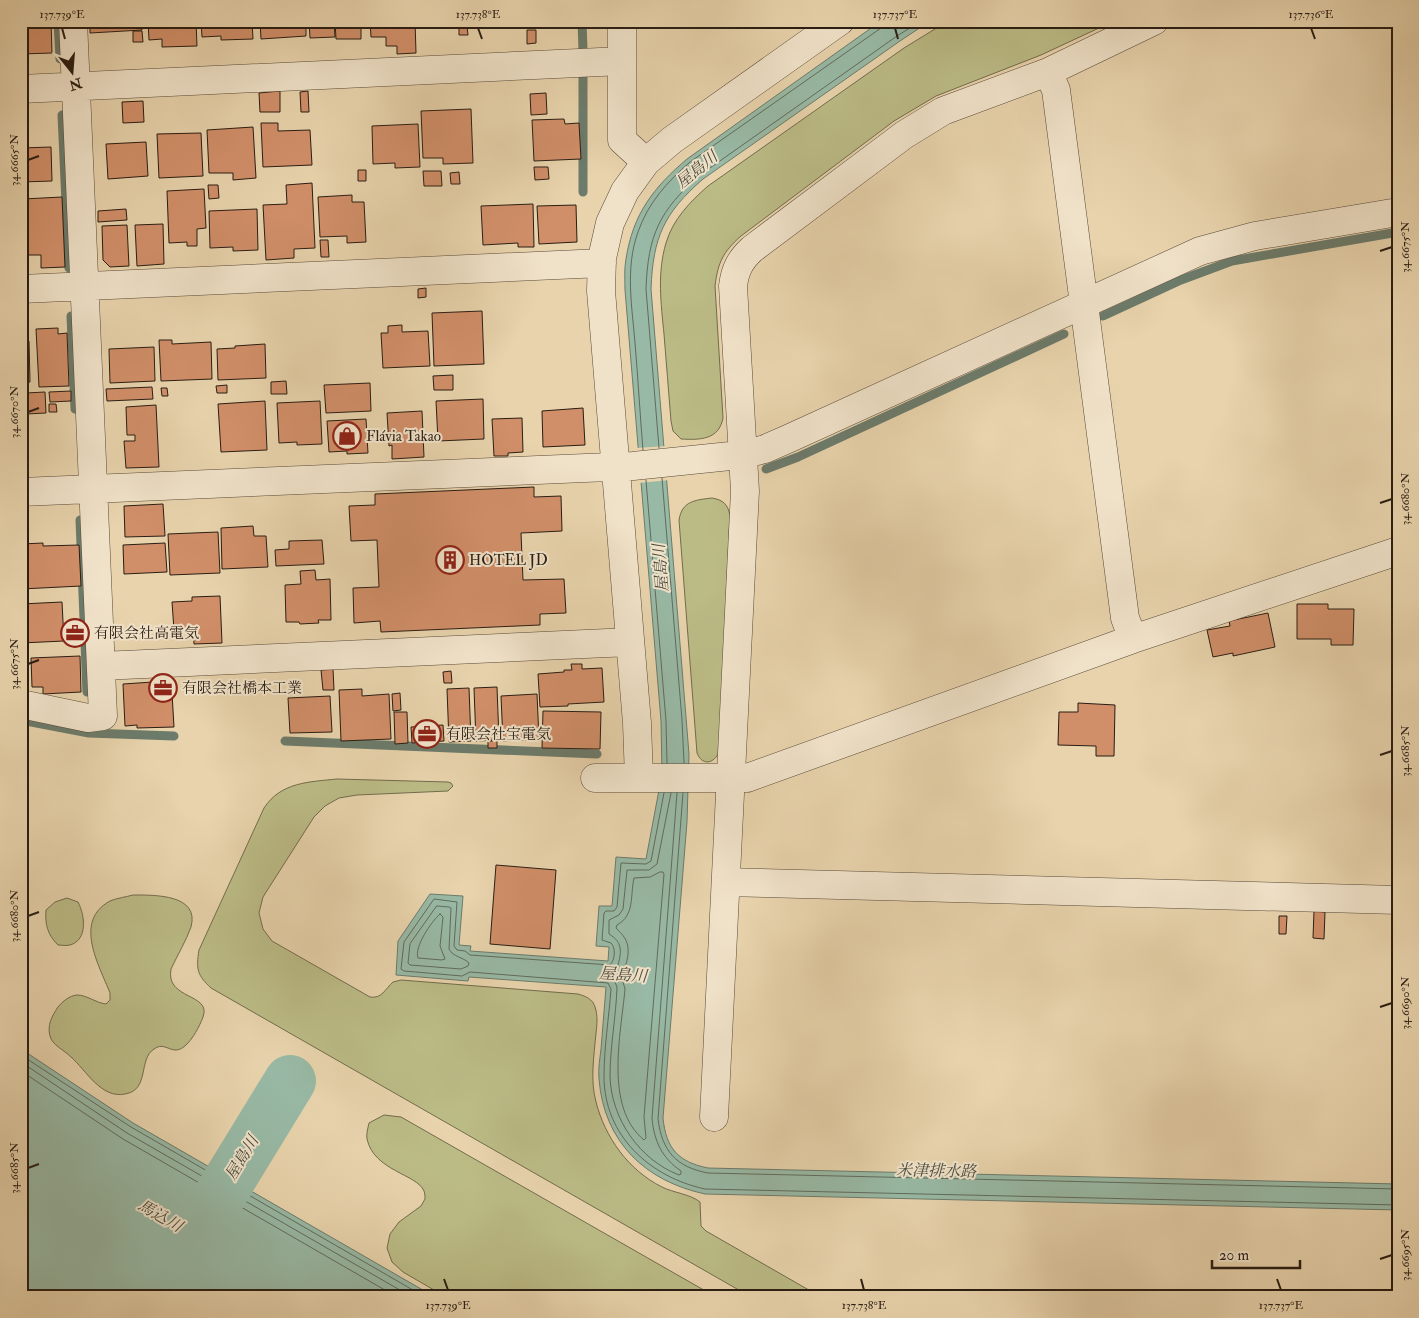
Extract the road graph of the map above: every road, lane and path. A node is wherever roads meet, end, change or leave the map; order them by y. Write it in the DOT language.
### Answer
graph roads {
  1 [pos="73,21"];
  2 [pos="622,21"];
  3 [pos="840,21"];
  4 [pos="1154,21"];
  5 [pos="622,61"];
  6 [pos="1048,72"];
  7 [pos="76,86"];
  8 [pos="21,89"];
  9 [pos="646,162"];
  10 [pos="1398,212"];
  11 [pos="602,263"];
  12 [pos="85,287"];
  13 [pos="21,290"];
  14 [pos="1084,303"];
  15 [pos="742,454"];
  16 [pos="624,466"];
  17 [pos="94,489"];
  18 [pos="21,492"];
  19 [pos="1398,551"];
  20 [pos="1133,639"];
  21 [pos="630,642"];
  22 [pos="101,666"];
  23 [pos="21,704"];
  24 [pos="595,778"];
  25 [pos="645,778"];
  26 [pos="722,778"];
  27 [pos="726,882"];
  28 [pos="1398,900"];
  29 [pos="714,1117"];
  1 -- 7 [label="street"];
  2 -- 5 [label="street"];
  3 -- 9 [label="street"];
  4 -- 6 [label="street"];
  5 -- 7 [label="street"];
  5 -- 9 [label="street"];
  6 -- 14 [label="street"];
  6 -- 15 [label="street"];
  7 -- 8 [label="street"];
  7 -- 12 [label="street"];
  9 -- 11 [label="street"];
  10 -- 14 [label="street"];
  11 -- 12 [label="street"];
  11 -- 16 [label="street"];
  12 -- 13 [label="street"];
  12 -- 17 [label="street"];
  14 -- 15 [label="street"];
  14 -- 20 [label="street"];
  15 -- 16 [label="street"];
  15 -- 26 [label="street"];
  16 -- 17 [label="street"];
  16 -- 21 [label="street"];
  17 -- 18 [label="street"];
  17 -- 22 [label="street"];
  19 -- 20 [label="street"];
  20 -- 26 [label="street"];
  21 -- 22 [label="street"];
  21 -- 25 [label="street"];
  22 -- 23 [label="street"];
  24 -- 25 [label="street"];
  25 -- 26 [label="street"];
  26 -- 27 [label="street"];
  27 -- 28 [label="street"];
  27 -- 29 [label="street"];
}
